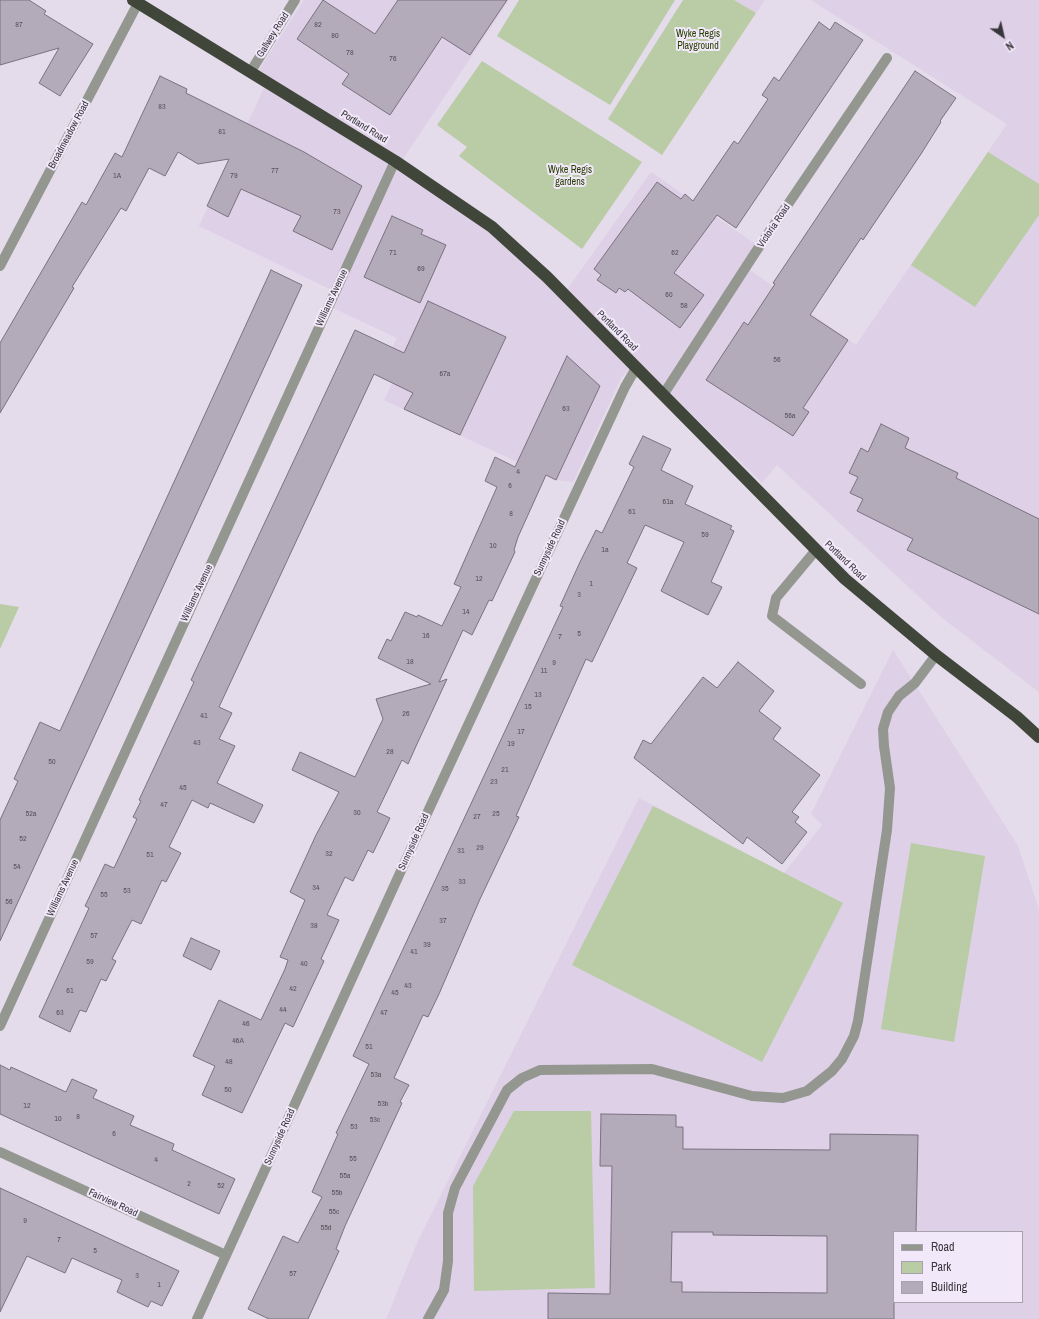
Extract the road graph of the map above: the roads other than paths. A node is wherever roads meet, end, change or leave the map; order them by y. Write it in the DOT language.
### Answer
graph roads {
  1 [pos="295,0"];
  2 [pos="136,2"];
  3 [pos="887,58"];
  4 [pos="251,71"];
  5 [pos="395,161"];
  6 [pos="0,266"];
  7 [pos="636,368"];
  8 [pos="664,395"];
  9 [pos="816,550"];
  10 [pos="936,655"];
  11 [pos="861,684"];
  12 [pos="1039,737"];
  13 [pos="0,1026"];
  14 [pos="0,1152"];
  15 [pos="226,1255"];
  16 [pos="197,1319"];
  17 [pos="428,1319"];
  1 -- 4 [label="street, Gallwey Road"];
  2 -- 4 [label="highway, Portland Road"];
  2 -- 6 [label="street, Broadmeadow Road"];
  3 -- 8 [label="street, Victoria Road"];
  4 -- 5 [label="highway, Portland Road"];
  5 -- 7 [label="highway, Portland Road"];
  5 -- 13 [label="street, Williams Avenue"];
  7 -- 8 [label="highway, Portland Road"];
  7 -- 15 [label="street, Sunnyside Road"];
  8 -- 9 [label="highway, Portland Road"];
  9 -- 10 [label="highway, Portland Road"];
  9 -- 11 [label="street"];
  10 -- 12 [label="highway, Portland Road"];
  10 -- 17 [label="street"];
  14 -- 15 [label="street, Fairview Road"];
  15 -- 16 [label="street, Sunnyside Road"];
}
